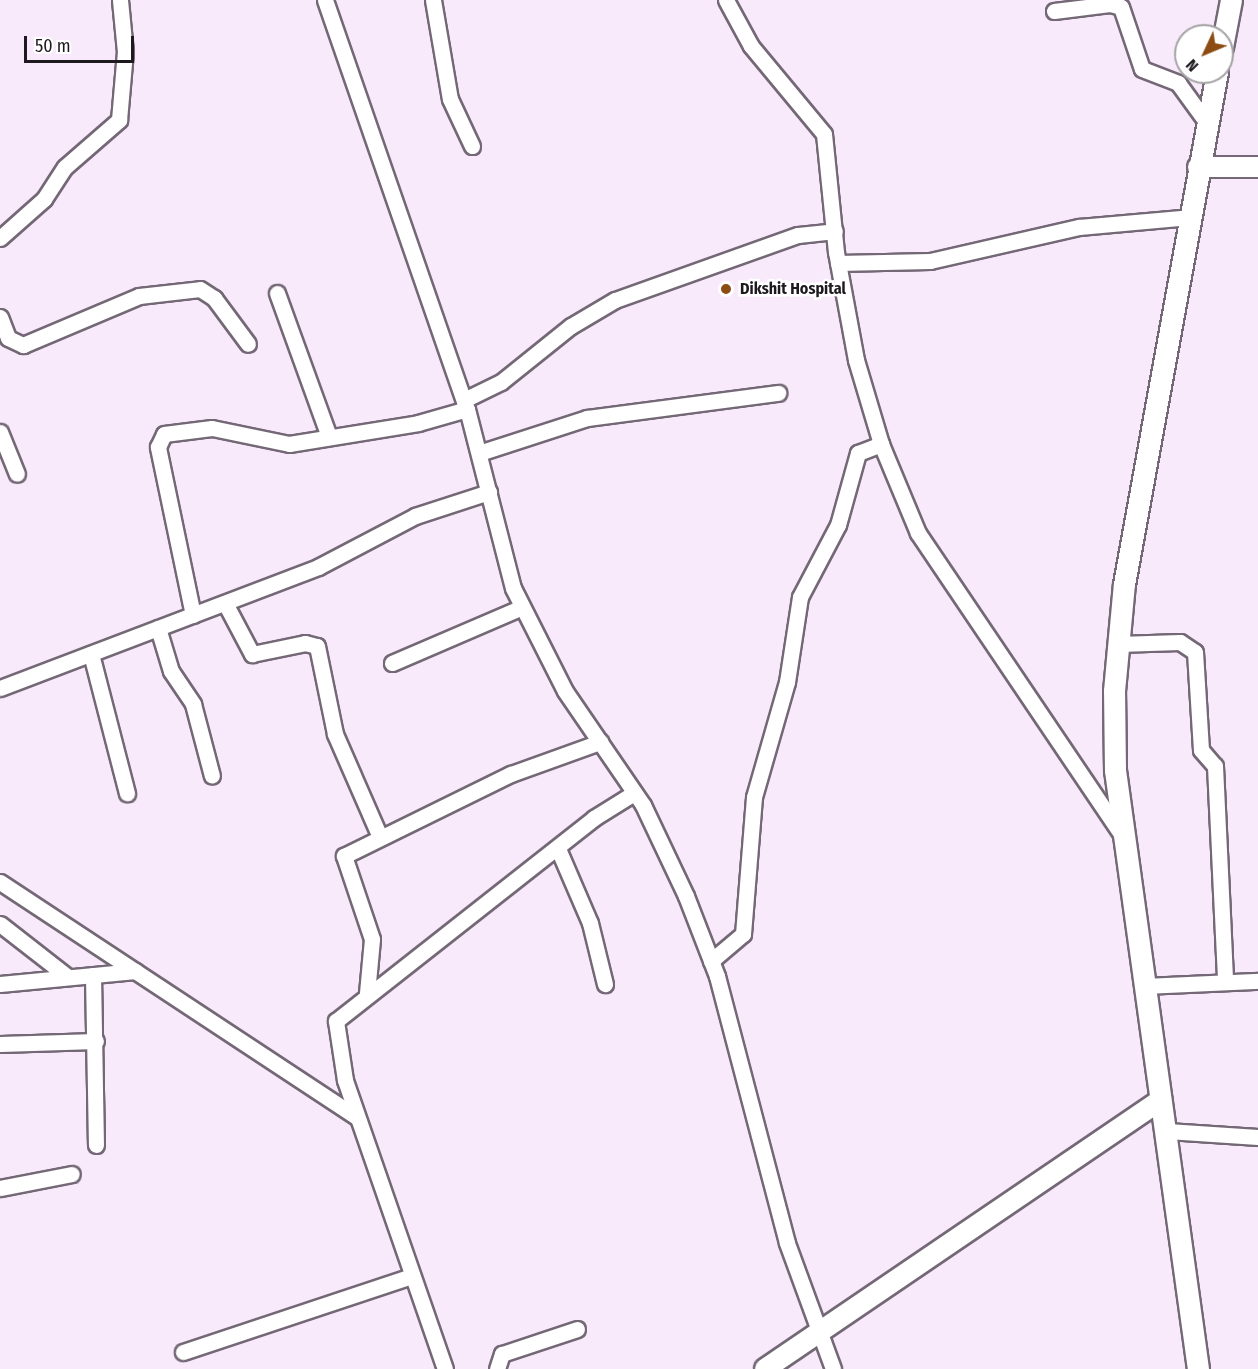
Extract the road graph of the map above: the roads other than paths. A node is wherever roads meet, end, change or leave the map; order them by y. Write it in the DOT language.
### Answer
graph roads {
  1 [pos="120,0"];
  2 [pos="325,0"];
  3 [pos="433,0"];
  4 [pos="726,0"];
  5 [pos="1231,0"];
  6 [pos="1054,11"];
  7 [pos="1226,24"];
  8 [pos="1215,84"];
  9 [pos="1207,123"];
  10 [pos="472,146"];
  11 [pos="1258,166"];
  12 [pos="1198,167"];
  13 [pos="1190,217"];
  14 [pos="835,231"];
  15 [pos="0,238"];
  16 [pos="838,264"];
  17 [pos="277,293"];
  18 [pos="0,317"];
  19 [pos="15,344"];
  20 [pos="249,344"];
  21 [pos="0,352"];
  22 [pos="778,393"];
  23 [pos="465,404"];
  24 [pos="0,432"];
  25 [pos="329,437"];
  26 [pos="881,444"];
  27 [pos="479,453"];
  28 [pos="17,474"];
  29 [pos="489,492"];
  30 [pos="225,603"];
  31 [pos="520,608"];
  32 [pos="193,615"];
  33 [pos="158,628"];
  34 [pos="1118,644"];
  35 [pos="91,654"];
  36 [pos="392,663"];
  37 [pos="0,688"];
  38 [pos="600,742"];
  39 [pos="212,776"];
  40 [pos="634,792"];
  41 [pos="127,793"];
  42 [pos="380,837"];
  43 [pos="1125,841"];
  44 [pos="558,851"];
  45 [pos="0,882"];
  46 [pos="0,924"];
  47 [pos="711,961"];
  48 [pos="135,971"];
  49 [pos="93,975"];
  50 [pos="68,977"];
  51 [pos="1258,981"];
  52 [pos="1225,982"];
  53 [pos="0,984"];
  54 [pos="605,984"];
  55 [pos="1146,986"];
  56 [pos="367,993"];
  57 [pos="96,1041"];
  58 [pos="0,1044"];
  59 [pos="1161,1100"];
  60 [pos="357,1117"];
  61 [pos="1167,1131"];
  62 [pos="1258,1137"];
  63 [pos="96,1145"];
  64 [pos="72,1174"];
  65 [pos="0,1188"];
  66 [pos="412,1276"];
  67 [pos="577,1329"];
  68 [pos="819,1332"];
  69 [pos="183,1352"];
  70 [pos="445,1369"];
  71 [pos="497,1369"];
  72 [pos="765,1369"];
  73 [pos="833,1369"];
  74 [pos="1198,1369"];
  1 -- 15 [label="street"];
  2 -- 23 [label="street"];
  3 -- 10 [label="street"];
  4 -- 14 [label="street"];
  5 -- 7 [label="main road"];
  6 -- 9 [label="street"];
  8 -- 9 [label="main road"];
  9 -- 12 [label="main road"];
  11 -- 12 [label="street"];
  12 -- 13 [label="main road"];
  13 -- 16 [label="street"];
  13 -- 34 [label="main road"];
  14 -- 16 [label="street"];
  14 -- 23 [label="street"];
  16 -- 26 [label="street"];
  17 -- 25 [label="street"];
  18 -- 19 [label="street"];
  19 -- 20 [label="street"];
  19 -- 21 [label="street"];
  22 -- 27 [label="street"];
  23 -- 25 [label="street"];
  23 -- 27 [label="street"];
  24 -- 28 [label="street"];
  25 -- 32 [label="street"];
  26 -- 43 [label="street"];
  26 -- 47 [label="street"];
  27 -- 29 [label="street"];
  29 -- 30 [label="street"];
  29 -- 31 [label="street"];
  30 -- 32 [label="street"];
  30 -- 42 [label="street"];
  31 -- 36 [label="street"];
  31 -- 38 [label="street"];
  32 -- 33 [label="street"];
  33 -- 35 [label="street"];
  33 -- 39 [label="street"];
  34 -- 43 [label="main road"];
  34 -- 52 [label="street"];
  35 -- 37 [label="street"];
  35 -- 41 [label="street"];
  38 -- 40 [label="street"];
  38 -- 42 [label="street"];
  40 -- 44 [label="street"];
  40 -- 47 [label="street"];
  42 -- 56 [label="street"];
  43 -- 55 [label="main road"];
  44 -- 54 [label="street"];
  44 -- 56 [label="street"];
  45 -- 48 [label="street"];
  46 -- 50 [label="street"];
  47 -- 68 [label="street"];
  48 -- 49 [label="street"];
  48 -- 60 [label="street"];
  49 -- 50 [label="street"];
  49 -- 57 [label="street"];
  50 -- 53 [label="street"];
  51 -- 52 [label="street"];
  52 -- 55 [label="street"];
  55 -- 59 [label="main road"];
  56 -- 60 [label="street"];
  57 -- 58 [label="street"];
  57 -- 63 [label="street"];
  59 -- 61 [label="main road"];
  59 -- 68 [label="street"];
  60 -- 66 [label="street"];
  61 -- 62 [label="street"];
  61 -- 74 [label="main road"];
  64 -- 65 [label="street"];
  66 -- 69 [label="street"];
  66 -- 70 [label="street"];
  67 -- 71 [label="street"];
  68 -- 72 [label="street"];
  68 -- 73 [label="street"];
}
